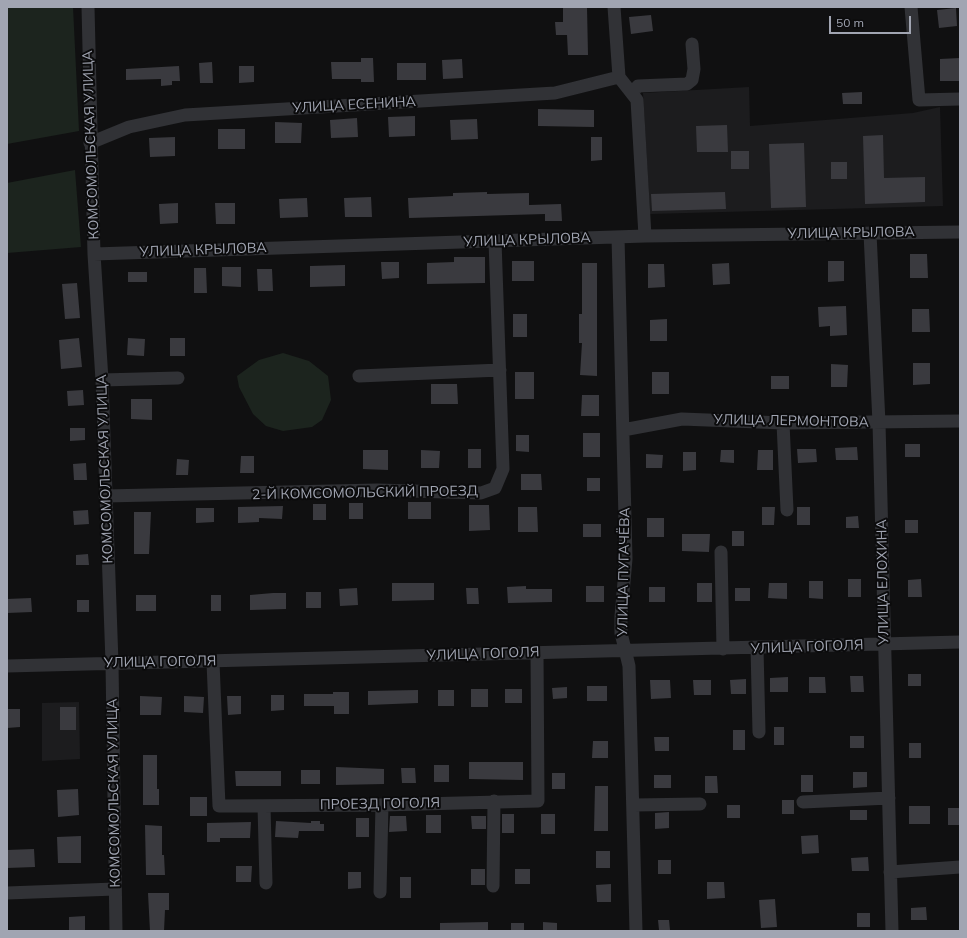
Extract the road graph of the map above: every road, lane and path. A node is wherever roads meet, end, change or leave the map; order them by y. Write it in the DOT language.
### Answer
graph roads {
  1 [pos="88,7"];
  2 [pos="614,7"];
  3 [pos="911,7"];
  4 [pos="692,44"];
  5 [pos="619,77"];
  6 [pos="632,93"];
  7 [pos="960,99"];
  8 [pos="90,143"];
  9 [pos="960,232"];
  10 [pos="870,233"];
  11 [pos="645,236"];
  12 [pos="618,237"];
  13 [pos="495,241"];
  14 [pos="94,254"];
  15 [pos="500,370"];
  16 [pos="358,376"];
  17 [pos="178,378"];
  18 [pos="102,380"];
  19 [pos="960,422"];
  20 [pos="783,423"];
  21 [pos="879,423"];
  22 [pos="623,430"];
  23 [pos="105,496"];
  24 [pos="787,510"];
  25 [pos="721,552"];
  26 [pos="960,642"];
  27 [pos="885,644"];
  28 [pos="757,648"];
  29 [pos="724,649"];
  30 [pos="624,650"];
  31 [pos="537,652"];
  32 [pos="213,662"];
  33 [pos="112,663"];
  34 [pos="7,666"];
  35 [pos="759,732"];
  36 [pos="889,798"];
  37 [pos="494,801"];
  38 [pos="803,802"];
  39 [pos="700,804"];
  40 [pos="382,805"];
  41 [pos="634,805"];
  42 [pos="264,806"];
  43 [pos="960,867"];
  44 [pos="890,872"];
  45 [pos="266,883"];
  46 [pos="493,886"];
  47 [pos="115,889"];
  48 [pos="380,892"];
  49 [pos="7,893"];
  50 [pos="116,931"];
  51 [pos="636,931"];
  52 [pos="892,931"];
  1 -- 8 [label="street, КОМСОМОЛЬСКАЯ УЛИЦА"];
  2 -- 5 [label="street"];
  3 -- 7 [label="street"];
  4 -- 6 [label="street"];
  5 -- 6 [label="street"];
  5 -- 8 [label="street, УЛИЦА ЕСЕНИНА"];
  6 -- 11 [label="street"];
  8 -- 14 [label="street, КОМСОМОЛЬСКАЯ УЛИЦА"];
  9 -- 10 [label="street, УЛИЦА КРЫЛОВА"];
  10 -- 11 [label="street, УЛИЦА КРЫЛОВА"];
  10 -- 21 [label="street, УЛИЦА ЕЛОХИНА"];
  11 -- 12 [label="street, УЛИЦА КРЫЛОВА"];
  12 -- 13 [label="street, УЛИЦА КРЫЛОВА"];
  12 -- 22 [label="street, УЛИЦА ПУГАЧЁВА"];
  13 -- 14 [label="street, УЛИЦА КРЫЛОВА"];
  13 -- 15 [label="street, 2-Й КОМСОМОЛЬСКИЙ ПРОЕЗД"];
  14 -- 18 [label="street, КОМСОМОЛЬСКАЯ УЛИЦА"];
  15 -- 16 [label="street"];
  15 -- 23 [label="street, 2-Й КОМСОМОЛЬСКИЙ ПРОЕЗД"];
  17 -- 18 [label="street"];
  18 -- 23 [label="street, КОМСОМОЛЬСКАЯ УЛИЦА"];
  19 -- 21 [label="street, УЛИЦА ЛЕРМОНТОВА"];
  20 -- 21 [label="street, УЛИЦА ЛЕРМОНТОВА"];
  20 -- 22 [label="street, УЛИЦА ЛЕРМОНТОВА"];
  20 -- 24 [label="street"];
  21 -- 27 [label="street, УЛИЦА ЕЛОХИНА"];
  22 -- 30 [label="street, УЛИЦА ПУГАЧЁВА"];
  23 -- 33 [label="street, КОМСОМОЛЬСКАЯ УЛИЦА"];
  25 -- 29 [label="street"];
  26 -- 27 [label="street, УЛИЦА ГОГОЛЯ"];
  27 -- 28 [label="street, УЛИЦА ГОГОЛЯ"];
  27 -- 36 [label="street, УЛИЦА ЕЛОХИНА"];
  28 -- 29 [label="street, УЛИЦА ГОГОЛЯ"];
  28 -- 35 [label="street"];
  29 -- 30 [label="street, УЛИЦА ГОГОЛЯ"];
  30 -- 31 [label="street, УЛИЦА ГОГОЛЯ"];
  30 -- 41 [label="street, УЛИЦА ПУГАЧЁВА"];
  31 -- 32 [label="street, УЛИЦА ГОГОЛЯ"];
  31 -- 37 [label="street, ПРОЕЗД ГОГОЛЯ"];
  32 -- 33 [label="street, УЛИЦА ГОГОЛЯ"];
  32 -- 42 [label="street, ПРОЕЗД ГОГОЛЯ"];
  33 -- 34 [label="street, УЛИЦА ГОГОЛЯ"];
  33 -- 47 [label="street, КОМСОМОЛЬСКАЯ УЛИЦА"];
  36 -- 38 [label="street"];
  36 -- 44 [label="street, УЛИЦА ЕЛОХИНА"];
  37 -- 40 [label="street, ПРОЕЗД ГОГОЛЯ"];
  37 -- 46 [label="street"];
  39 -- 41 [label="street"];
  40 -- 42 [label="street, ПРОЕЗД ГОГОЛЯ"];
  40 -- 48 [label="street"];
  41 -- 51 [label="street, УЛИЦА ПУГАЧЁВА"];
  42 -- 45 [label="street"];
  43 -- 44 [label="street"];
  44 -- 52 [label="street, УЛИЦА ЕЛОХИНА"];
  47 -- 49 [label="street"];
  47 -- 50 [label="street, КОМСОМОЛЬСКАЯ УЛИЦА"];
}
